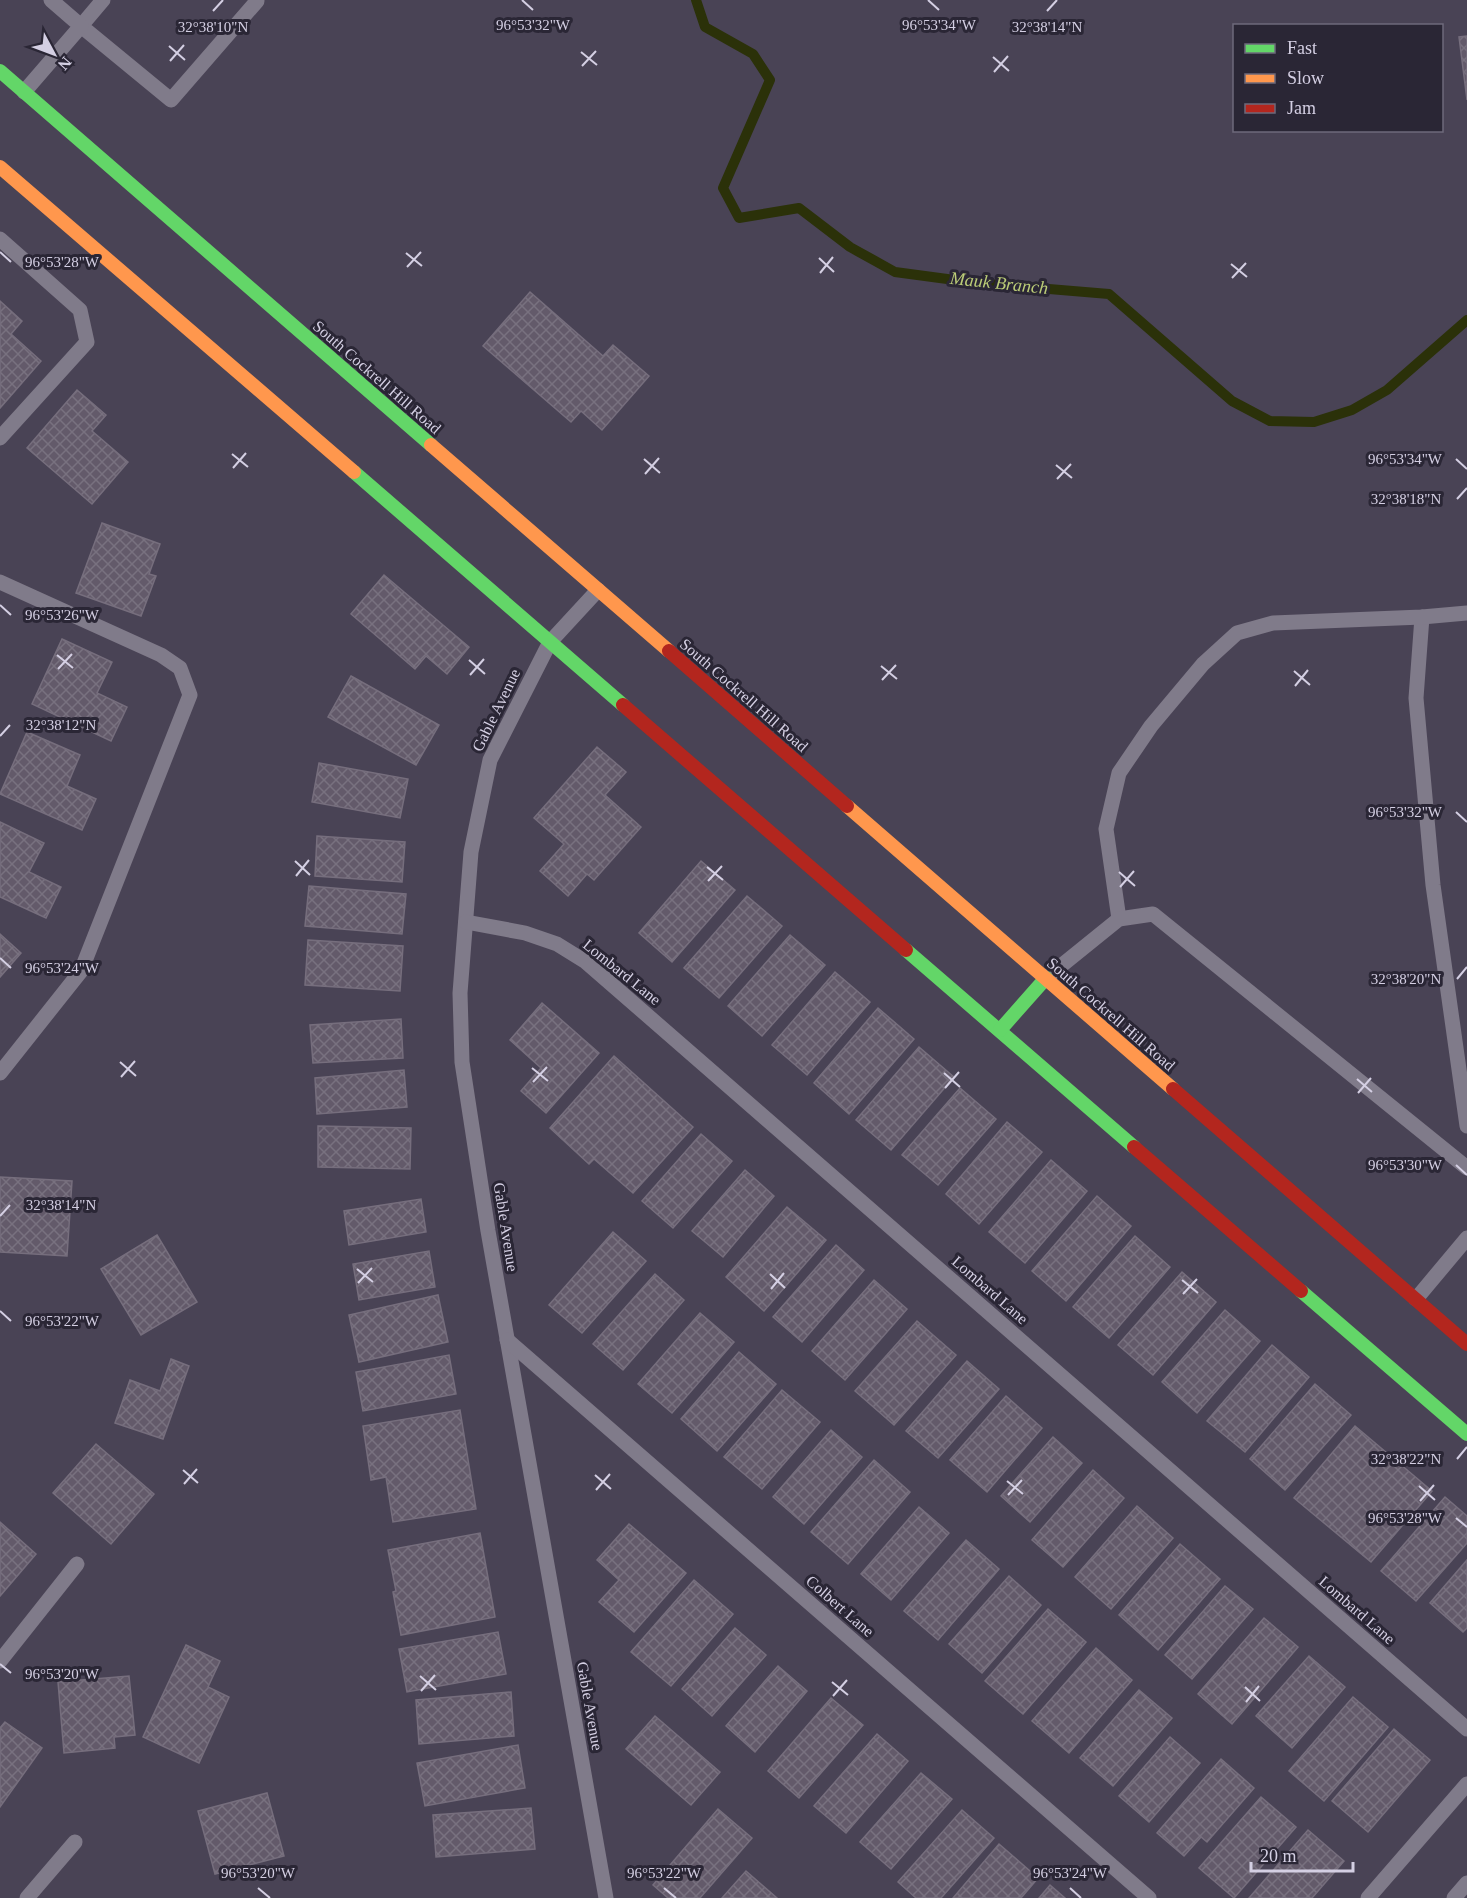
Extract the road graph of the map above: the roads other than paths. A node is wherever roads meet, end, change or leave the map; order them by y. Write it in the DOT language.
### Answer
graph roads {
  1 [pos="51,0"];
  2 [pos="103,0"];
  3 [pos="255,0"];
  4 [pos="81,26"];
  5 [pos="0,71"];
  6 [pos="24,92"];
  7 [pos="0,167"];
  8 [pos="0,239"];
  9 [pos="0,438"];
  10 [pos="0,582"];
  11 [pos="598,590"];
  12 [pos="1467,613"];
  13 [pos="1422,617"];
  14 [pos="550,642"];
  15 [pos="1119,919"];
  16 [pos="466,922"];
  17 [pos="1046,978"];
  18 [pos="1000,1030"];
  19 [pos="0,1073"];
  20 [pos="1467,1126"];
  21 [pos="1467,1168"];
  22 [pos="1467,1238"];
  23 [pos="1416,1299"];
  24 [pos="507,1340"];
  25 [pos="1467,1344"];
  26 [pos="1467,1434"];
  27 [pos="76,1564"];
  28 [pos="0,1661"];
  29 [pos="1467,1730"];
  30 [pos="1467,1784"];
  31 [pos="75,1842"];
  32 [pos="1467,1883"];
  33 [pos="27,1898"];
  34 [pos="606,1898"];
  35 [pos="1149,1898"];
  36 [pos="1368,1898"];
  37 [pos="1454,1898"];
  1 -- 4 [label="street"];
  2 -- 4 [label="street"];
  3 -- 4 [label="street"];
  4 -- 6 [label="street"];
  5 -- 6 [label="main road, South Cockrell Hill Road"];
  6 -- 11 [label="main road, South Cockrell Hill Road"];
  7 -- 14 [label="main road"];
  8 -- 9 [label="street"];
  10 -- 19 [label="street"];
  11 -- 14 [label="street, Gable Avenue"];
  11 -- 17 [label="main road, South Cockrell Hill Road"];
  12 -- 13 [label="street"];
  13 -- 15 [label="street"];
  13 -- 20 [label="street"];
  14 -- 16 [label="street, Gable Avenue"];
  14 -- 18 [label="main road"];
  15 -- 17 [label="street"];
  15 -- 21 [label="street"];
  16 -- 24 [label="street, Gable Avenue"];
  16 -- 29 [label="street, Lombard Lane"];
  17 -- 18 [label="main road"];
  17 -- 23 [label="main road, South Cockrell Hill Road"];
  18 -- 26 [label="main road"];
  22 -- 23 [label="street"];
  23 -- 25 [label="main road, South Cockrell Hill Road"];
  24 -- 34 [label="street, Gable Avenue"];
  24 -- 35 [label="street, Colbert Lane"];
  27 -- 28 [label="street"];
  30 -- 36 [label="street"];
  31 -- 33 [label="street"];
  32 -- 37 [label="street"];
}
